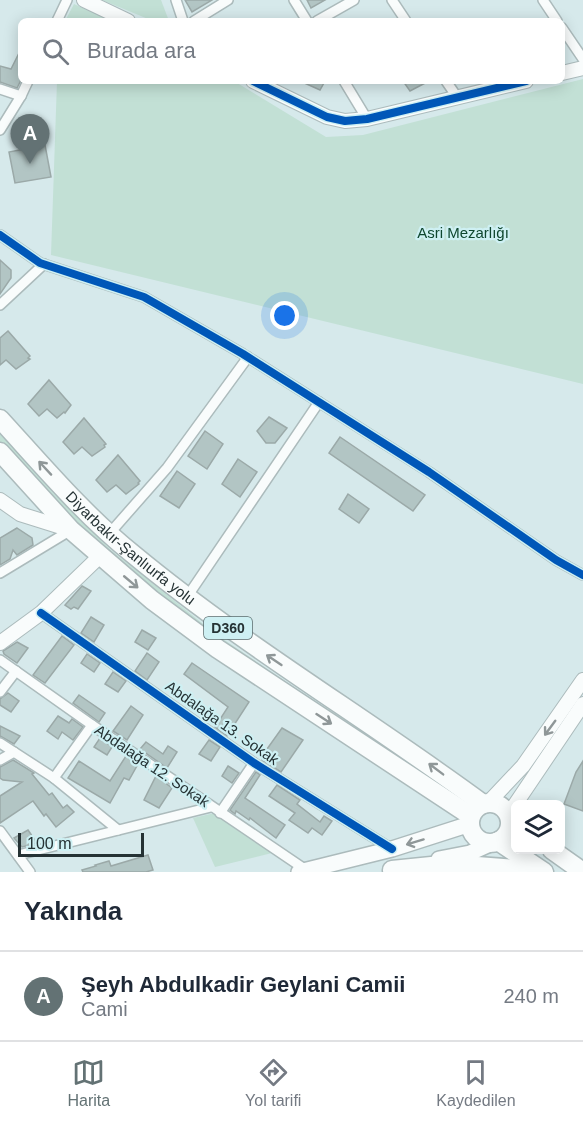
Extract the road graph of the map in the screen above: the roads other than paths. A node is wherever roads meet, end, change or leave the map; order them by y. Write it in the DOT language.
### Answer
graph roads {
  1 [pos="67,0"];
  2 [pos="84,0"];
  3 [pos="176,0"];
  4 [pos="228,0"];
  5 [pos="294,0"];
  6 [pos="354,0"];
  7 [pos="392,0"];
  8 [pos="543,0"];
  9 [pos="58,18"];
  10 [pos="122,18"];
  11 [pos="182,18"];
  12 [pos="199,18"];
  13 [pos="305,18"];
  14 [pos="322,18"];
  15 [pos="404,18"];
  16 [pos="555,18"];
  17 [pos="565,32"];
  18 [pos="583,59"];
  19 [pos="583,68"];
  20 [pos="565,72"];
  21 [pos="27,84"];
  22 [pos="259,84"];
  23 [pos="346,84"];
  24 [pos="448,84"];
  25 [pos="513,84"];
  26 [pos="0,89"];
  27 [pos="21,96"];
  28 [pos="457,97"];
  29 [pos="367,119"];
  30 [pos="0,130"];
  31 [pos="0,235"];
  32 [pos="44,264"];
  33 [pos="0,305"];
  34 [pos="248,357"];
  35 [pos="319,402"];
  36 [pos="0,418"];
  37 [pos="0,452"];
  38 [pos="0,500"];
  39 [pos="71,530"];
  40 [pos="109,534"];
  41 [pos="100,556"];
  42 [pos="0,573"];
  43 [pos="583,575"];
  44 [pos="187,597"];
  45 [pos="41,613"];
  46 [pos="0,643"];
  47 [pos="0,660"];
  48 [pos="16,671"];
  49 [pos="583,680"];
  50 [pos="0,692"];
  51 [pos="583,704"];
  52 [pos="92,725"];
  53 [pos="0,743"];
  54 [pos="14,752"];
  55 [pos="0,760"];
  56 [pos="254,763"];
  57 [pos="54,778"];
  58 [pos="523,800"];
  59 [pos="211,807"];
  60 [pos="478,812"];
  61 [pos="220,813"];
  62 [pos="511,820"];
  63 [pos="118,830"];
  64 [pos="0,832"];
  65 [pos="495,842"];
  66 [pos="392,849"];
  67 [pos="559,854"];
  68 [pos="18,855"];
  69 [pos="303,871"];
  70 [pos="387,871"];
  71 [pos="30,872"];
  72 [pos="527,872"];
  73 [pos="544,872"];
  74 [pos="583,872"];
  1 -- 9 [label="street"];
  2 -- 10 [label="street"];
  3 -- 11 [label="street"];
  4 -- 12 [label="street"];
  5 -- 13 [label="street"];
  6 -- 14 [label="street"];
  7 -- 15 [label="street"];
  8 -- 16 [label="street"];
  17 -- 18 [label="street"];
  19 -- 20 [label="street"];
  21 -- 27 [label="street"];
  22 -- 29 [label="street"];
  23 -- 29 [label="street"];
  24 -- 28 [label="street"];
  25 -- 28 [label="street"];
  26 -- 27 [label="street"];
  27 -- 30 [label="street"];
  28 -- 29 [label="street"];
  31 -- 32 [label="street"];
  32 -- 33 [label="street"];
  32 -- 34 [label="street"];
  34 -- 35 [label="street"];
  34 -- 40 [label="street"];
  35 -- 43 [label="street"];
  35 -- 44 [label="street"];
  40 -- 36 [label="highway, Diyarbakır-Şanlıurfa yolu / D360, one-way"];
  37 -- 39 [label="highway, Diyarbakır-Şanlıurfa yolu / D360"];
  38 -- 39 [label="street"];
  39 -- 41 [label="highway, Diyarbakır-Şanlıurfa yolu / D360"];
  39 -- 42 [label="street"];
  40 -- 44 [label="highway, Diyarbakır-Şanlıurfa yolu / D360"];
  41 -- 45 [label="street"];
  41 -- 60 [label="highway, Diyarbakır-Şanlıurfa yolu / D360, one-way"];
  60 -- 44 [label="highway, Diyarbakır-Şanlıurfa yolu / D360, one-way"];
  45 -- 46 [label="street"];
  45 -- 56 [label="street, Abdalağa 13. Sokak"];
  47 -- 48 [label="street, Abdalağa 12. Sokak"];
  48 -- 50 [label="street"];
  48 -- 52 [label="street, Abdalağa 12. Sokak"];
  49 -- 60 [label="street, one-way"];
  51 -- 58 [label="street"];
  52 -- 57 [label="street"];
  52 -- 59 [label="street, Abdalağa 12. Sokak"];
  53 -- 54 [label="street"];
  54 -- 55 [label="street"];
  54 -- 57 [label="street"];
  56 -- 61 [label="street"];
  56 -- 66 [label="street, Abdalağa 13. Sokak"];
  57 -- 63 [label="street"];
  59 -- 61 [label="street, Abdalağa 12. Sokak"];
  59 -- 63 [label="street"];
  60 -- 62 [label="highway"];
  60 -- 65 [label="highway"];
  60 -- 66 [label="main road, one-way"];
  61 -- 69 [label="street, Abdalağa 12. Sokak"];
  62 -- 65 [label="highway"];
  63 -- 68 [label="street"];
  64 -- 68 [label="street"];
  65 -- 70 [label="main road"];
  65 -- 73 [label="highway"];
  66 -- 69 [label="main road"];
  67 -- 74 [label="highway"];
  68 -- 71 [label="street"];
  70 -- 72 [label="highway"];
}
